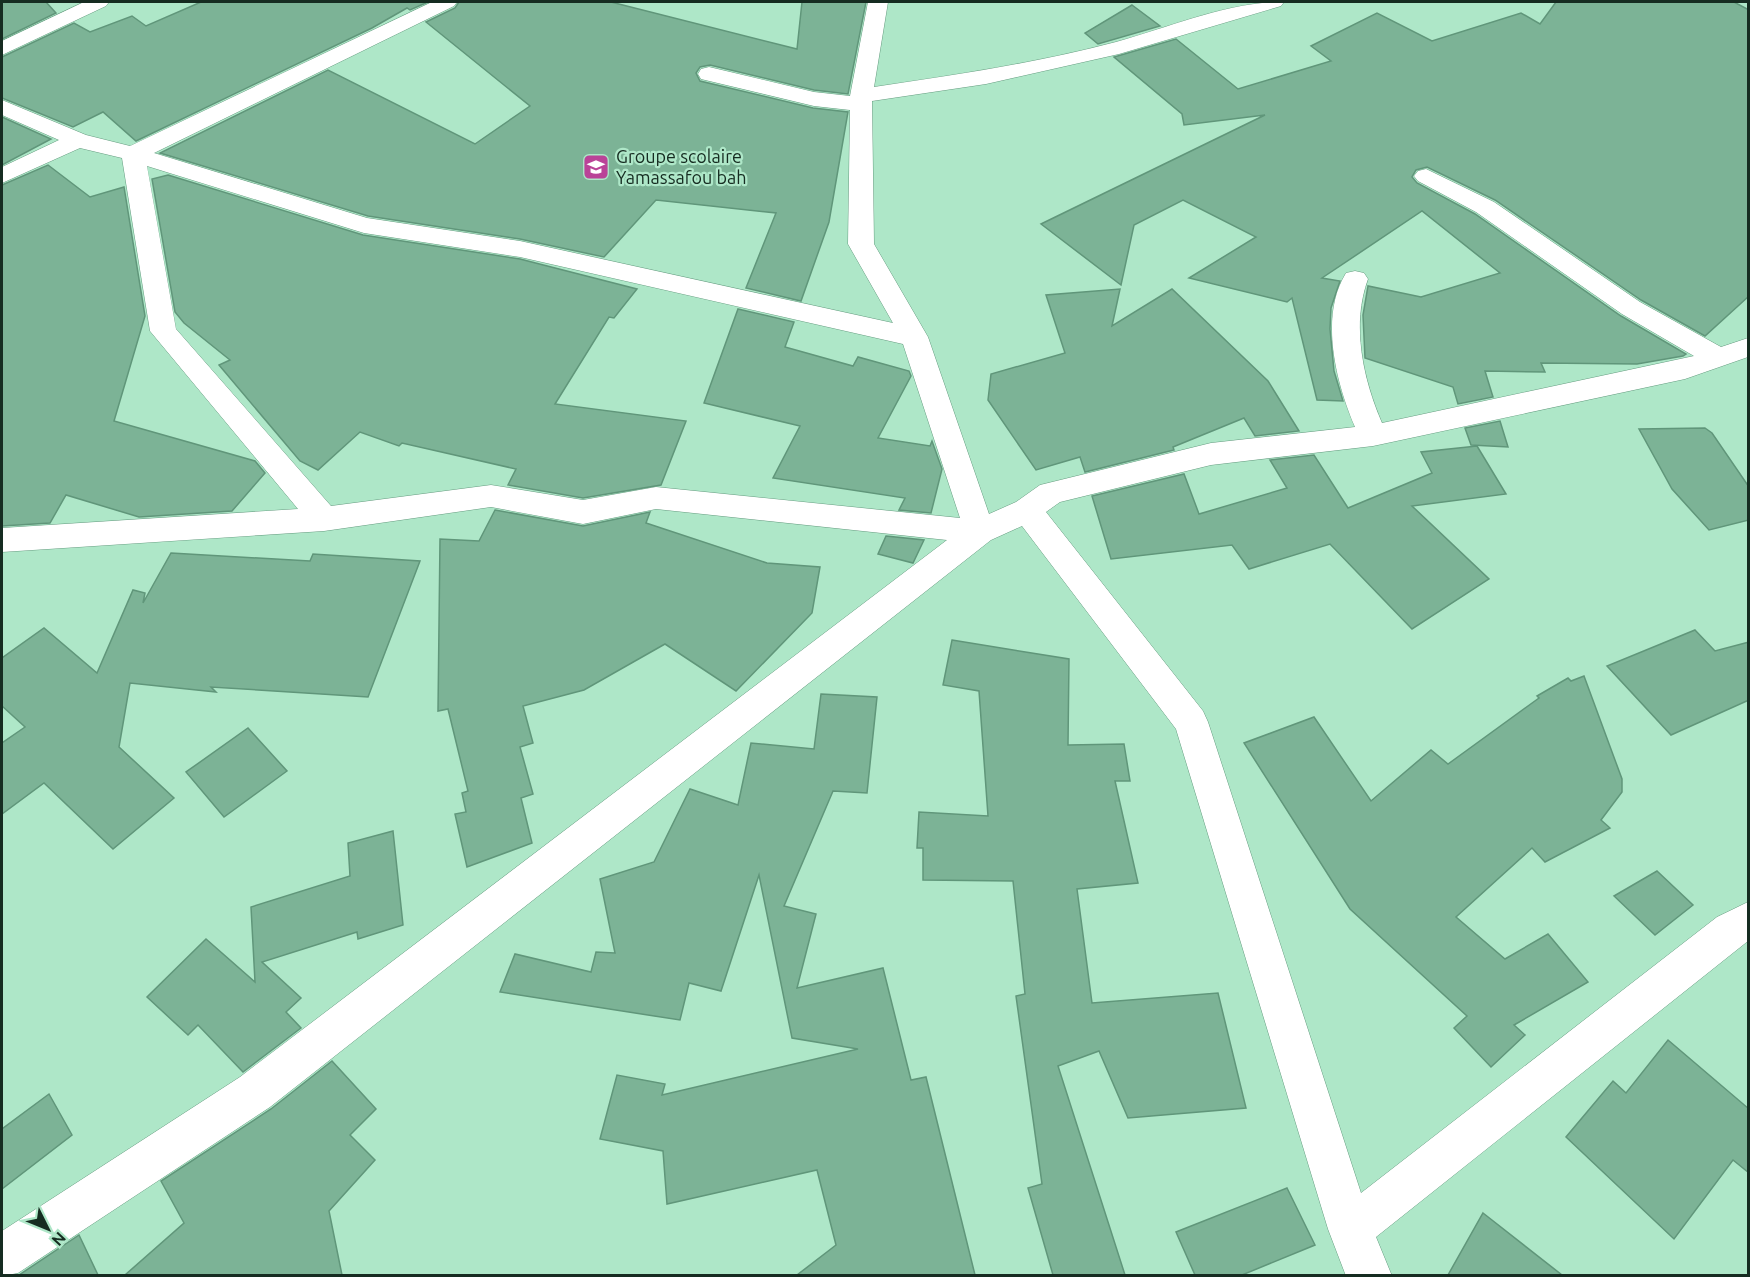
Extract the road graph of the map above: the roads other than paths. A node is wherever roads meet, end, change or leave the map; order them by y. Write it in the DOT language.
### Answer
graph roads {
  1 [pos="99,2"];
  2 [pos="447,2"];
  3 [pos="878,2"];
  4 [pos="1274,2"];
  5 [pos="2,49"];
  6 [pos="708,74"];
  7 [pos="861,100"];
  8 [pos="2,106"];
  9 [pos="78,140"];
  10 [pos="134,154"];
  11 [pos="2,176"];
  12 [pos="1426,177"];
  13 [pos="1355,279"];
  14 [pos="914,337"];
  15 [pos="1749,347"];
  16 [pos="1716,356"];
  17 [pos="1373,435"];
  18 [pos="1028,510"];
  19 [pos="324,519"];
  20 [pos="980,532"];
  21 [pos="2,540"];
  22 [pos="1749,921"];
  23 [pos="1350,1229"];
  24 [pos="2,1257"];
  25 [pos="1369,1275"];
  1 -- 5 [label="street"];
  2 -- 10 [label="street"];
  3 -- 7 [label="street"];
  4 -- 7 [label="street"];
  6 -- 7 [label="street"];
  7 -- 14 [label="street"];
  8 -- 9 [label="street"];
  9 -- 10 [label="street"];
  9 -- 11 [label="street"];
  10 -- 14 [label="street"];
  10 -- 19 [label="street"];
  12 -- 16 [label="street"];
  13 -- 17 [label="street"];
  14 -- 20 [label="street"];
  15 -- 16 [label="street"];
  16 -- 17 [label="street"];
  17 -- 18 [label="street"];
  18 -- 20 [label="street"];
  18 -- 23 [label="street"];
  19 -- 20 [label="street"];
  19 -- 21 [label="street"];
  20 -- 24 [label="street"];
  22 -- 23 [label="street"];
  23 -- 25 [label="street"];
}
